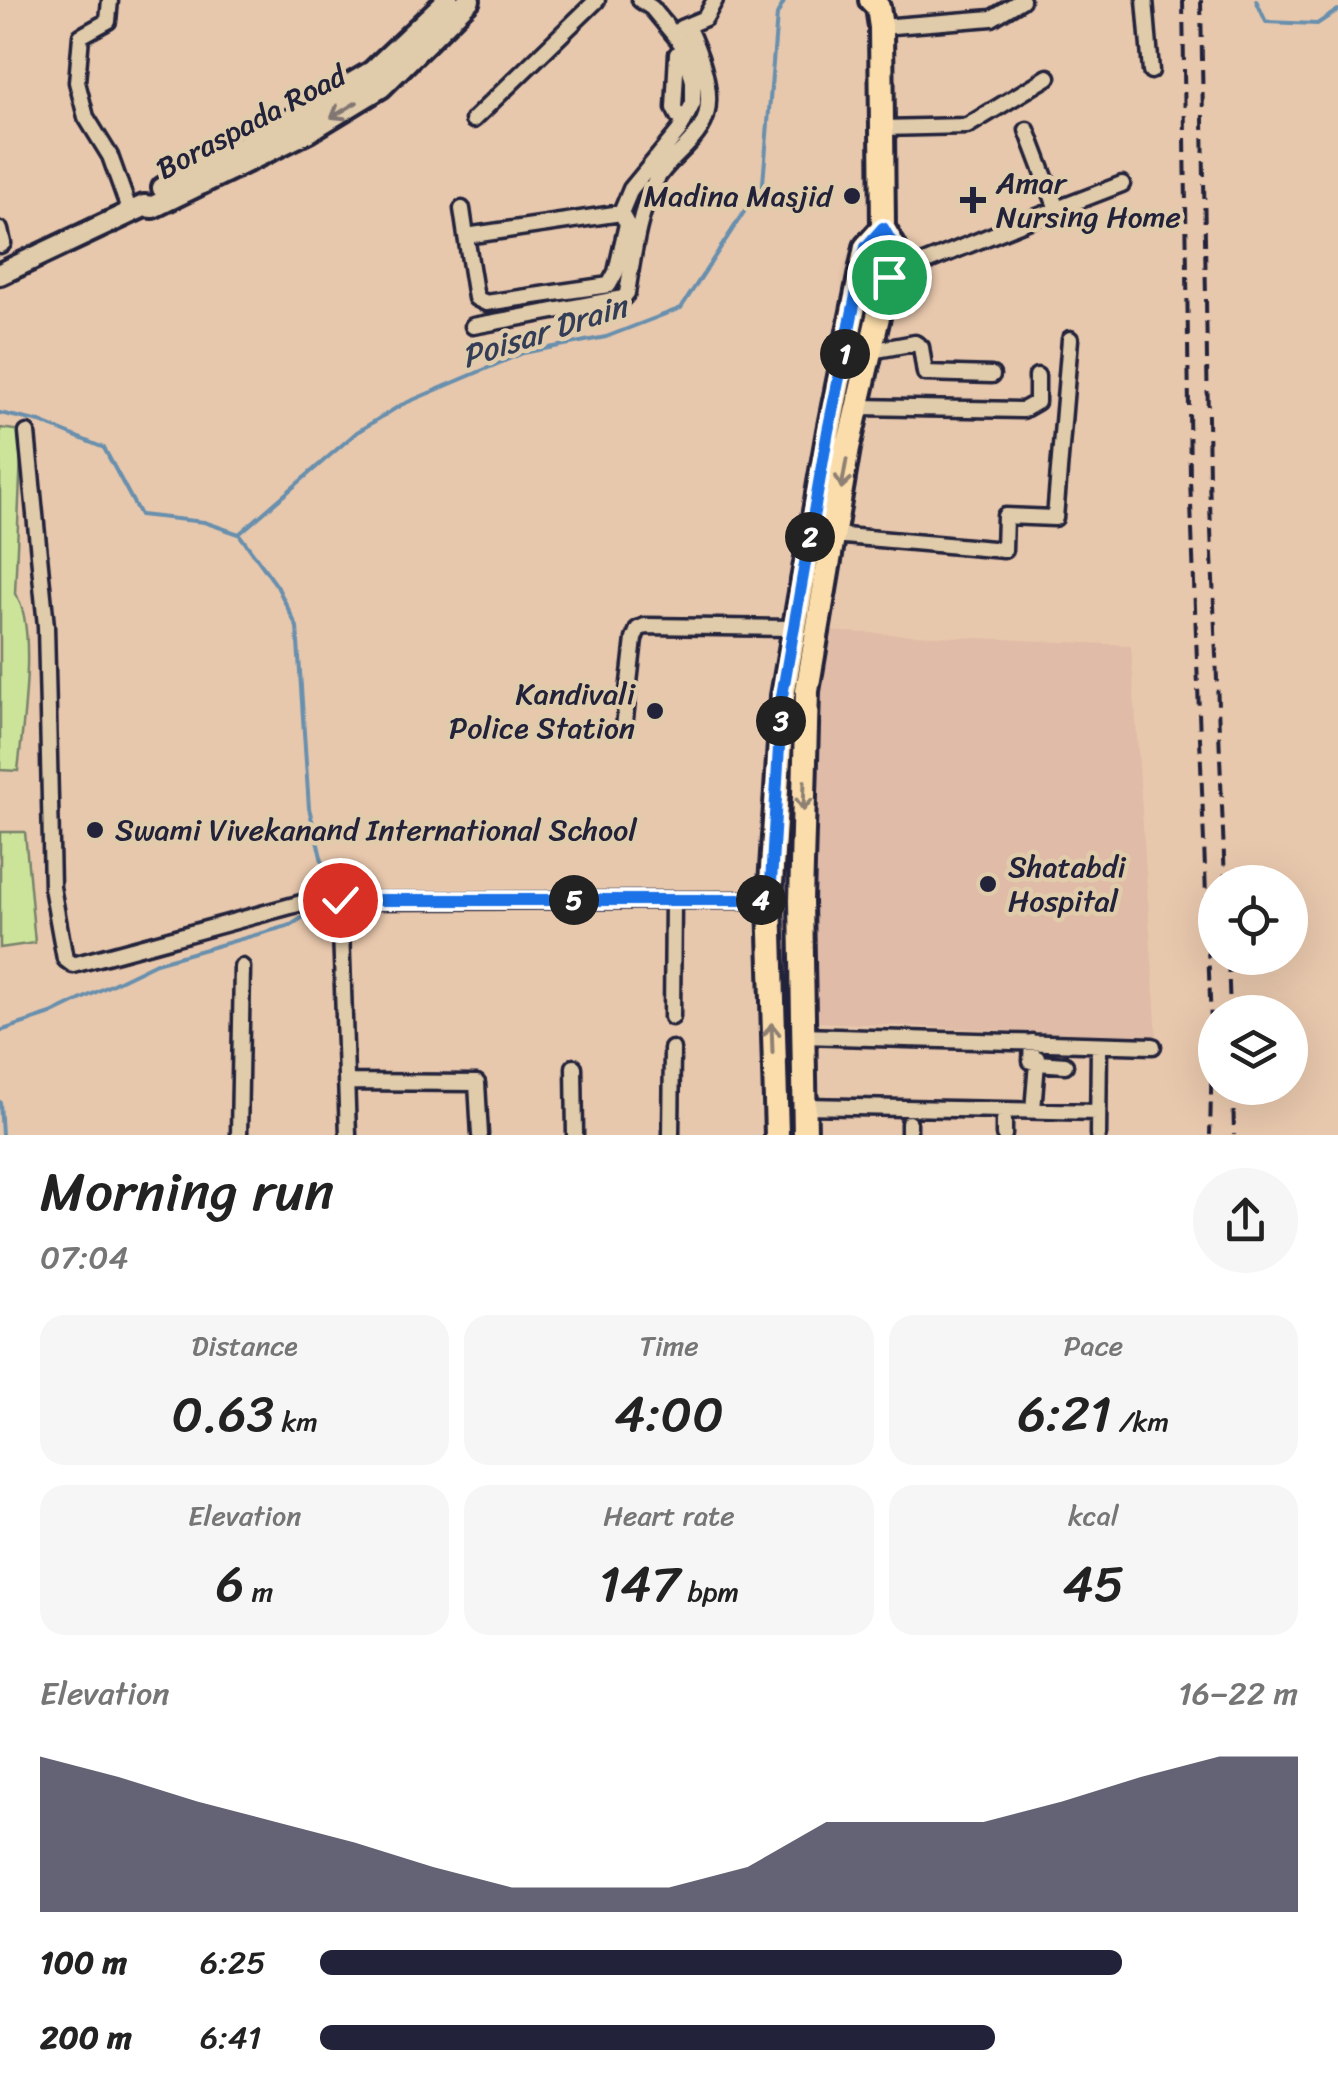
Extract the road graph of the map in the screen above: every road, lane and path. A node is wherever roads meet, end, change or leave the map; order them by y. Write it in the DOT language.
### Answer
graph roads {
  1 [pos="110,0"];
  2 [pos="448,0"];
  3 [pos="469,0"];
  4 [pos="598,0"];
  5 [pos="640,0"];
  6 [pos="715,0"];
  7 [pos="1022,0"];
  8 [pos="1145,0"];
  9 [pos="878,9"];
  10 [pos="687,26"];
  11 [pos="672,33"];
  12 [pos="677,54"];
  13 [pos="1151,70"];
  14 [pos="1048,76"];
  15 [pos="686,117"];
  16 [pos="473,120"];
  17 [pos="882,128"];
  18 [pos="1026,130"];
  19 [pos="1122,184"];
  20 [pos="137,209"];
  21 [pos="462,209"];
  22 [pos="1057,210"];
  23 [pos="621,212"];
  24 [pos="883,228"];
  25 [pos="0,230"];
  26 [pos="466,236"];
  27 [pos="0,245"];
  28 [pos="0,274"];
  29 [pos="889,277"];
  30 [pos="473,326"];
  31 [pos="1070,339"];
  32 [pos="872,351"];
  33 [pos="992,375"];
  34 [pos="1038,376"];
  35 [pos="858,407"];
  36 [pos="26,433"];
  37 [pos="833,535"];
  38 [pos="794,628"];
  39 [pos="624,727"];
  40 [pos="340,900"];
  41 [pos="673,900"];
  42 [pos="770,900"];
  43 [pos="242,966"];
  44 [pos="672,1017"];
  45 [pos="802,1036"];
  46 [pos="1036,1042"];
  47 [pos="1099,1046"];
  48 [pos="1153,1046"];
  49 [pos="672,1049"];
  50 [pos="1037,1063"];
  51 [pos="1064,1065"];
  52 [pos="574,1067"];
  53 [pos="346,1082"];
  54 [pos="804,1106"];
  55 [pos="1033,1110"];
  56 [pos="1098,1112"];
  57 [pos="239,1135"];
  58 [pos="348,1135"];
  59 [pos="480,1135"];
  60 [pos="575,1135"];
  61 [pos="671,1135"];
  62 [pos="777,1135"];
  63 [pos="805,1135"];
  64 [pos="1098,1135"];
  1 -- 20 [label="street"];
  2 -- 20 [label="main road, Boraspada Road"];
  3 -- 20 [label="main road, Boraspada Road, one-way"];
  4 -- 16 [label="street"];
  5 -- 11 [label="street"];
  6 -- 10 [label="street"];
  7 -- 9 [label="street"];
  8 -- 13 [label="street"];
  9 -- 17 [label="main road"];
  10 -- 11 [label="street"];
  10 -- 30 [label="street"];
  11 -- 15 [label="street"];
  12 -- 15 [label="street"];
  14 -- 17 [label="street"];
  15 -- 23 [label="street"];
  17 -- 24 [label="main road"];
  18 -- 22 [label="street"];
  19 -- 22 [label="street"];
  20 -- 28 [label="main road, Boraspada Road"];
  21 -- 26 [label="street"];
  22 -- 29 [label="street"];
  23 -- 26 [label="street"];
  23 -- 26 [label="street"];
  24 -- 29 [label="main road"];
  24 -- 38 [label="main road"];
  25 -- 27 [label="street"];
  29 -- 32 [label="main road"];
  31 -- 37 [label="street"];
  32 -- 33 [label="street"];
  32 -- 35 [label="main road"];
  34 -- 35 [label="street"];
  35 -- 37 [label="main road, one-way"];
  36 -- 40 [label="street"];
  37 -- 45 [label="main road, one-way"];
  38 -- 39 [label="street"];
  38 -- 42 [label="main road"];
  40 -- 41 [label="street"];
  40 -- 53 [label="street"];
  41 -- 42 [label="street"];
  41 -- 44 [label="street"];
  62 -- 42 [label="main road, one-way"];
  43 -- 57 [label="street"];
  45 -- 46 [label="street"];
  45 -- 54 [label="main road"];
  46 -- 47 [label="street"];
  46 -- 50 [label="street"];
  47 -- 48 [label="street"];
  47 -- 56 [label="street"];
  49 -- 61 [label="street"];
  50 -- 51 [label="street"];
  50 -- 55 [label="street"];
  52 -- 60 [label="street"];
  53 -- 58 [label="street"];
  53 -- 59 [label="street"];
  54 -- 55 [label="street"];
  54 -- 63 [label="main road"];
  55 -- 56 [label="street"];
  56 -- 64 [label="street"];
}
